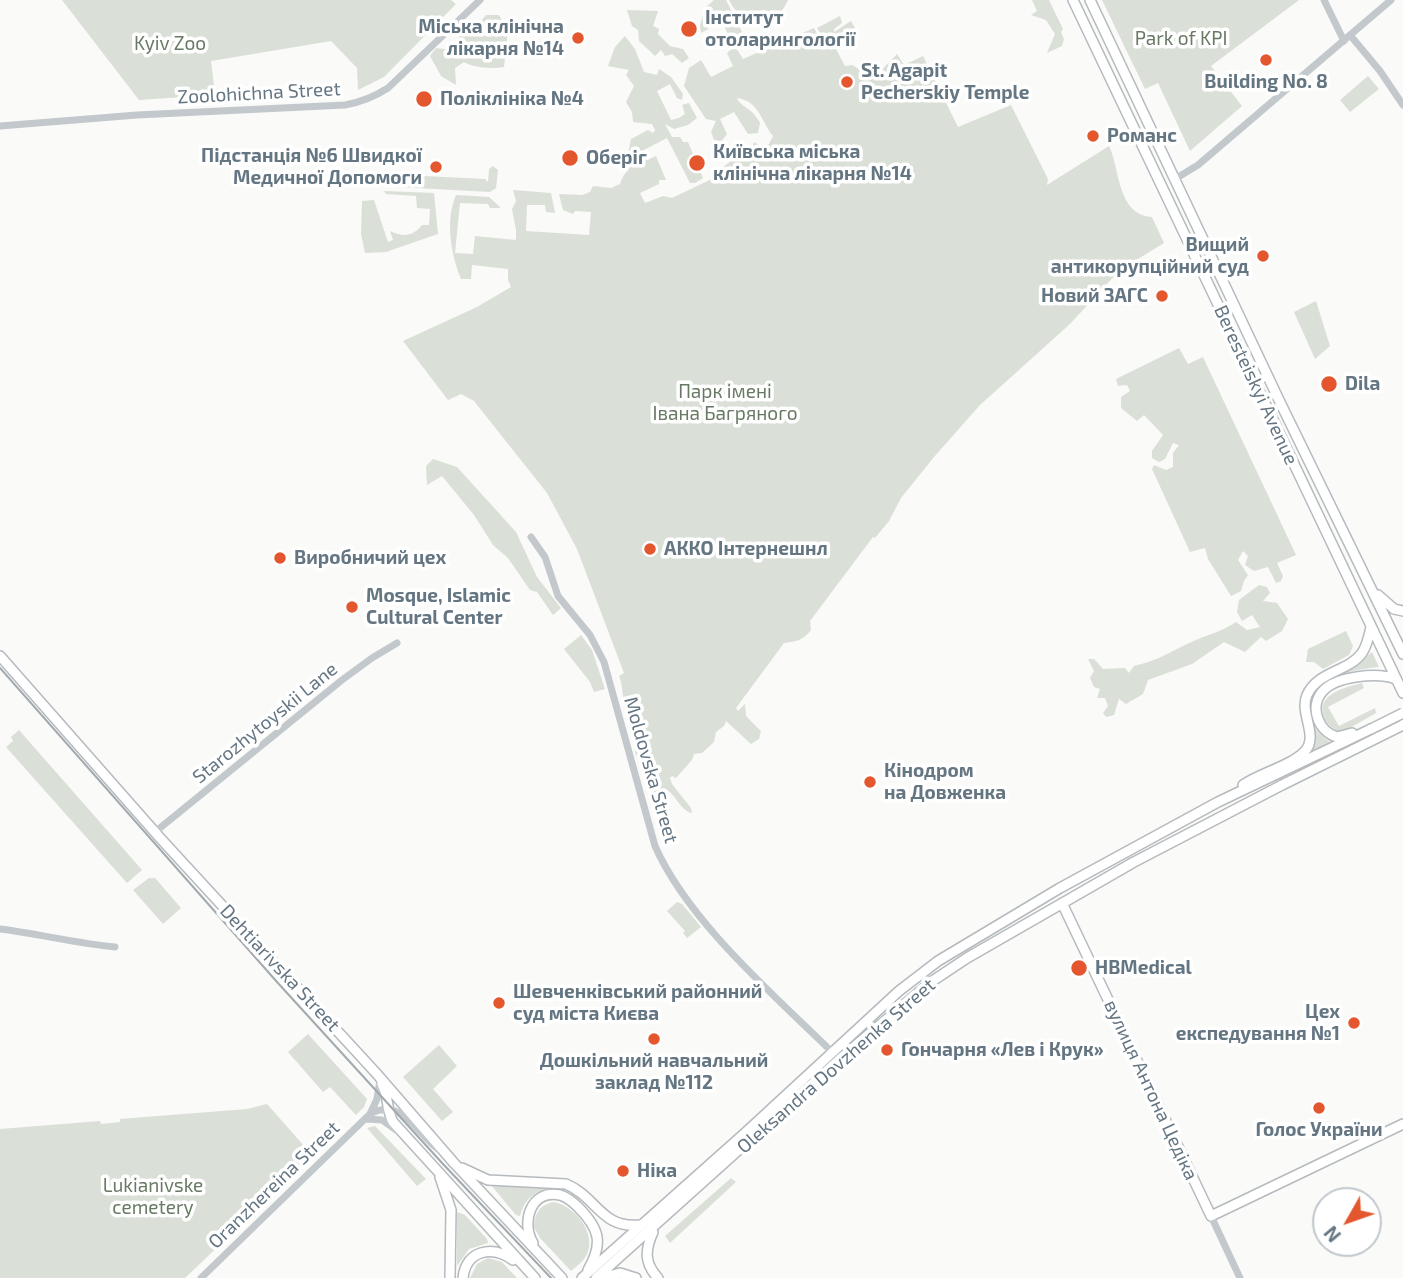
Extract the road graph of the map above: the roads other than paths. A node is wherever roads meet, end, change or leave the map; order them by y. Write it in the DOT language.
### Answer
graph roads {
  1 [pos="480,0"];
  2 [pos="1073,0"];
  3 [pos="1090,0"];
  4 [pos="1324,0"];
  5 [pos="1391,0"];
  6 [pos="1347,38"];
  7 [pos="1403,105"];
  8 [pos="0,126"];
  9 [pos="1175,179"];
  10 [pos="531,537"];
  11 [pos="1370,586"];
  12 [pos="1403,611"];
  13 [pos="1371,626"];
  14 [pos="397,643"];
  15 [pos="1403,654"];
  16 [pos="0,656"];
  17 [pos="1396,679"];
  18 [pos="1403,693"];
  19 [pos="1403,713"];
  20 [pos="1403,725"];
  21 [pos="1371,729"];
  22 [pos="1219,802"];
  23 [pos="155,832"];
  24 [pos="1062,903"];
  25 [pos="0,929"];
  26 [pos="115,947"];
  27 [pos="832,1052"];
  28 [pos="378,1077"];
  29 [pos="388,1109"];
  30 [pos="368,1116"];
  31 [pos="1403,1124"];
  32 [pos="409,1141"];
  33 [pos="444,1152"];
  34 [pos="454,1163"];
  35 [pos="438,1172"];
  36 [pos="1211,1216"];
  37 [pos="642,1224"];
  38 [pos="654,1228"];
  39 [pos="540,1254"];
  40 [pos="526,1269"];
  41 [pos="583,1277"];
  42 [pos="201,1278"];
  43 [pos="450,1278"];
  44 [pos="463,1278"];
  45 [pos="535,1278"];
  46 [pos="562,1278"];
  47 [pos="599,1278"];
  48 [pos="636,1278"];
  49 [pos="658,1278"];
  50 [pos="1240,1278"];
  1 -- 8 [label="street, Zoolohichna Street"];
  2 -- 13 [label="main road, Beresteiskyi Avenue"];
  3 -- 9 [label="main road, Beresteiskyi Avenue"];
  4 -- 6 [label="street"];
  5 -- 6 [label="street"];
  6 -- 7 [label="street"];
  6 -- 9 [label="street"];
  9 -- 11 [label="main road, Beresteiskyi Avenue"];
  10 -- 27 [label="street, Moldovska Street"];
  11 -- 12 [label="main road"];
  11 -- 15 [label="main road, Beresteiskyi Avenue"];
  13 -- 17 [label="main road, Beresteiskyi Avenue"];
  13 -- 22 [label="main road"];
  14 -- 23 [label="street, Starozhytoyskii Lane"];
  16 -- 23 [label="main road, Dehtiarivska Street"];
  17 -- 18 [label="main road, Beresteiskyi Avenue"];
  17 -- 21 [label="main road"];
  19 -- 21 [label="main road, bridge"];
  20 -- 24 [label="main road, Oleksandra Dovzhenka Street, bridge"];
  21 -- 22 [label="main road, Oleksandra Dovzhenka Street"];
  22 -- 27 [label="main road, Oleksandra Dovzhenka Street"];
  23 -- 28 [label="main road, Dehtiarivska Street"];
  24 -- 36 [label="main road, вулиця Антона Цедіка"];
  24 -- 38 [label="main road, Oleksandra Dovzhenka Street"];
  25 -- 26 [label="street"];
  27 -- 37 [label="main road, Oleksandra Dovzhenka Street"];
  28 -- 29 [label="main road"];
  28 -- 30 [label="street"];
  28 -- 33 [label="main road, Dehtiarivska Street"];
  29 -- 30 [label="street"];
  29 -- 32 [label="main road"];
  29 -- 33 [label="street"];
  30 -- 32 [label="street"];
  30 -- 42 [label="street, Oranzhereina Street"];
  31 -- 36 [label="main road"];
  32 -- 35 [label="main road"];
  33 -- 34 [label="main road, Dehtiarivska Street"];
  34 -- 37 [label="main road"];
  34 -- 39 [label="main road, Dehtiarivska Street"];
  35 -- 40 [label="main road"];
  35 -- 43 [label="main road"];
  36 -- 50 [label="street, вулиця Антона Цедіка"];
  37 -- 41 [label="main road, Oleksandra Dovzhenka Street"];
  38 -- 47 [label="main road, Oleksandra Dovzhenka Street"];
  38 -- 49 [label="main road"];
  39 -- 41 [label="main road"];
  39 -- 46 [label="main road, Dehtiarivska Street"];
  40 -- 44 [label="main road"];
  40 -- 45 [label="main road"];
  47 -- 48 [label="main road"];
}
